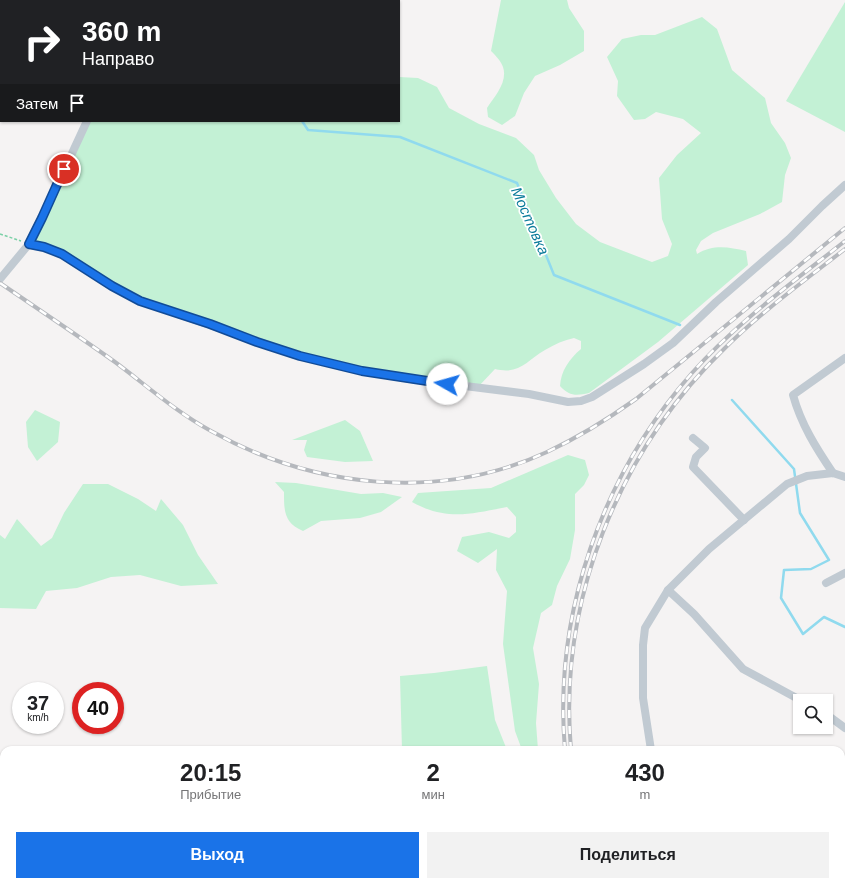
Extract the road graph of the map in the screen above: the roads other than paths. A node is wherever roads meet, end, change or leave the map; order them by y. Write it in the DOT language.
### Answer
graph roads {
  1 [pos="87,122"];
  2 [pos="845,185"];
  3 [pos="29,244"];
  4 [pos="0,279"];
  5 [pos="845,358"];
  6 [pos="693,438"];
  7 [pos="833,473"];
  8 [pos="845,477"];
  9 [pos="744,520"];
  10 [pos="845,573"];
  11 [pos="826,584"];
  12 [pos="668,590"];
  13 [pos="793,696"];
  14 [pos="833,719"];
  15 [pos="845,728"];
  16 [pos="650,746"];
  1 -- 3 [label="street"];
  2 -- 3 [label="street"];
  3 -- 4 [label="street"];
  5 -- 7 [label="street"];
  6 -- 9 [label="street"];
  7 -- 8 [label="street"];
  7 -- 9 [label="street"];
  9 -- 12 [label="street"];
  10 -- 11 [label="street"];
  12 -- 13 [label="street"];
  12 -- 16 [label="street"];
  14 -- 15 [label="street"];
}
